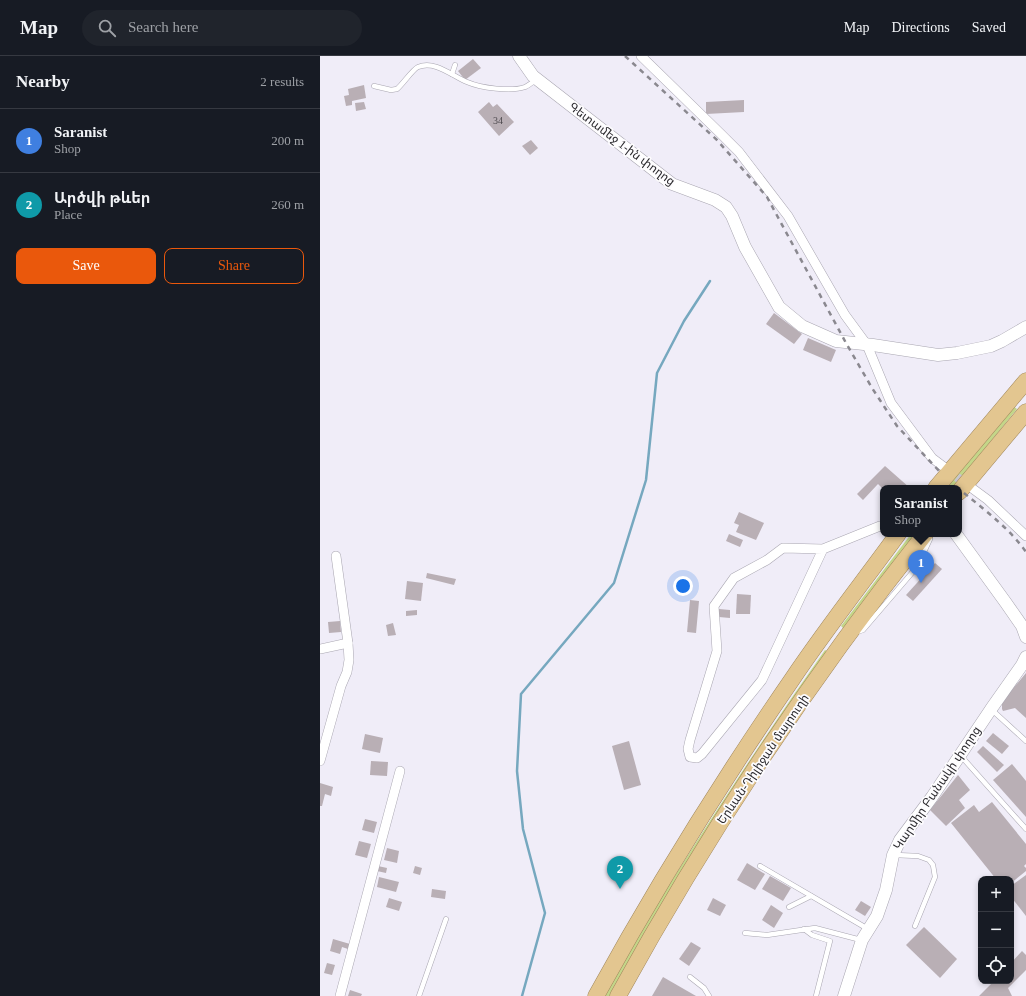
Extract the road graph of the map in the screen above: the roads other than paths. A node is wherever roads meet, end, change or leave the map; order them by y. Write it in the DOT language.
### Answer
graph roads {
  1 [pos="519,56"];
  2 [pos="641,56"];
  3 [pos="455,65"];
  4 [pos="452,74"];
  5 [pos="537,79"];
  6 [pos="374,86"];
  7 [pos="1026,327"];
  8 [pos="867,345"];
  9 [pos="1026,381"];
  10 [pos="1026,412"];
  11 [pos="944,467"];
  12 [pos="939,485"];
  13 [pos="964,489"];
  14 [pos="880,526"];
  15 [pos="1026,536"];
  16 [pos="896,537"];
  17 [pos="956,537"];
  18 [pos="926,538"];
  19 [pos="823,549"];
  20 [pos="336,556"];
  21 [pos="1026,637"];
  22 [pos="348,643"];
  23 [pos="320,649"];
  24 [pos="1026,657"];
  25 [pos="991,709"];
  26 [pos="1026,741"];
  27 [pos="960,755"];
  28 [pos="320,761"];
  29 [pos="400,771"];
  30 [pos="1026,829"];
  31 [pos="893,855"];
  32 [pos="760,866"];
  33 [pos="811,896"];
  34 [pos="788,907"];
  35 [pos="446,919"];
  36 [pos="915,926"];
  37 [pos="804,929"];
  38 [pos="868,929"];
  39 [pos="745,933"];
  40 [pos="862,940"];
  41 [pos="690,977"];
  42 [pos="340,996"];
  43 [pos="419,996"];
  44 [pos="596,996"];
  45 [pos="618,996"];
  46 [pos="709,996"];
  47 [pos="816,996"];
  48 [pos="844,996"];
  1 -- 5 [label="street, Գետամեջ 1-ին փողոց"];
  2 -- 8 [label="street"];
  3 -- 4 [label="lane"];
  4 -- 5 [label="lane"];
  4 -- 6 [label="lane"];
  5 -- 8 [label="street, Գետամեջ 1-ին փողոց"];
  7 -- 8 [label="street, Գետամեջ 1-ին փողոց"];
  8 -- 11 [label="street"];
  9 -- 12 [label="highway"];
  10 -- 13 [label="highway"];
  13 -- 15 [label="street"];
  14 -- 19 [label="street"];
  16 -- 44 [label="highway, Երևան-Դիլիջան մայրուղի"];
  17 -- 21 [label="street"];
  18 -- 45 [label="highway, Երևան-Դիլիջան մայրուղի"];
  19 -- 19 [label="street"];
  20 -- 22 [label="street"];
  22 -- 23 [label="street"];
  22 -- 28 [label="street"];
  24 -- 25 [label="street, Կարմիր Բանակի փողոց"];
  25 -- 26 [label="lane"];
  25 -- 27 [label="street, Կարմիր Բանակի փողոց"];
  27 -- 30 [label="lane"];
  27 -- 31 [label="street, Կարմիր Բանակի փողոց"];
  29 -- 42 [label="street"];
  31 -- 36 [label="lane"];
  31 -- 38 [label="street, Կարմիր Բանակի փողոց"];
  32 -- 33 [label="lane"];
  33 -- 34 [label="lane"];
  33 -- 38 [label="lane"];
  35 -- 43 [label="lane"];
  37 -- 39 [label="lane"];
  37 -- 40 [label="lane"];
  37 -- 47 [label="lane"];
  38 -- 40 [label="street, Կարմիր Բանակի փողոց"];
  40 -- 48 [label="street, Կարմիր Բանակի փողոց"];
  41 -- 46 [label="lane"];
}
